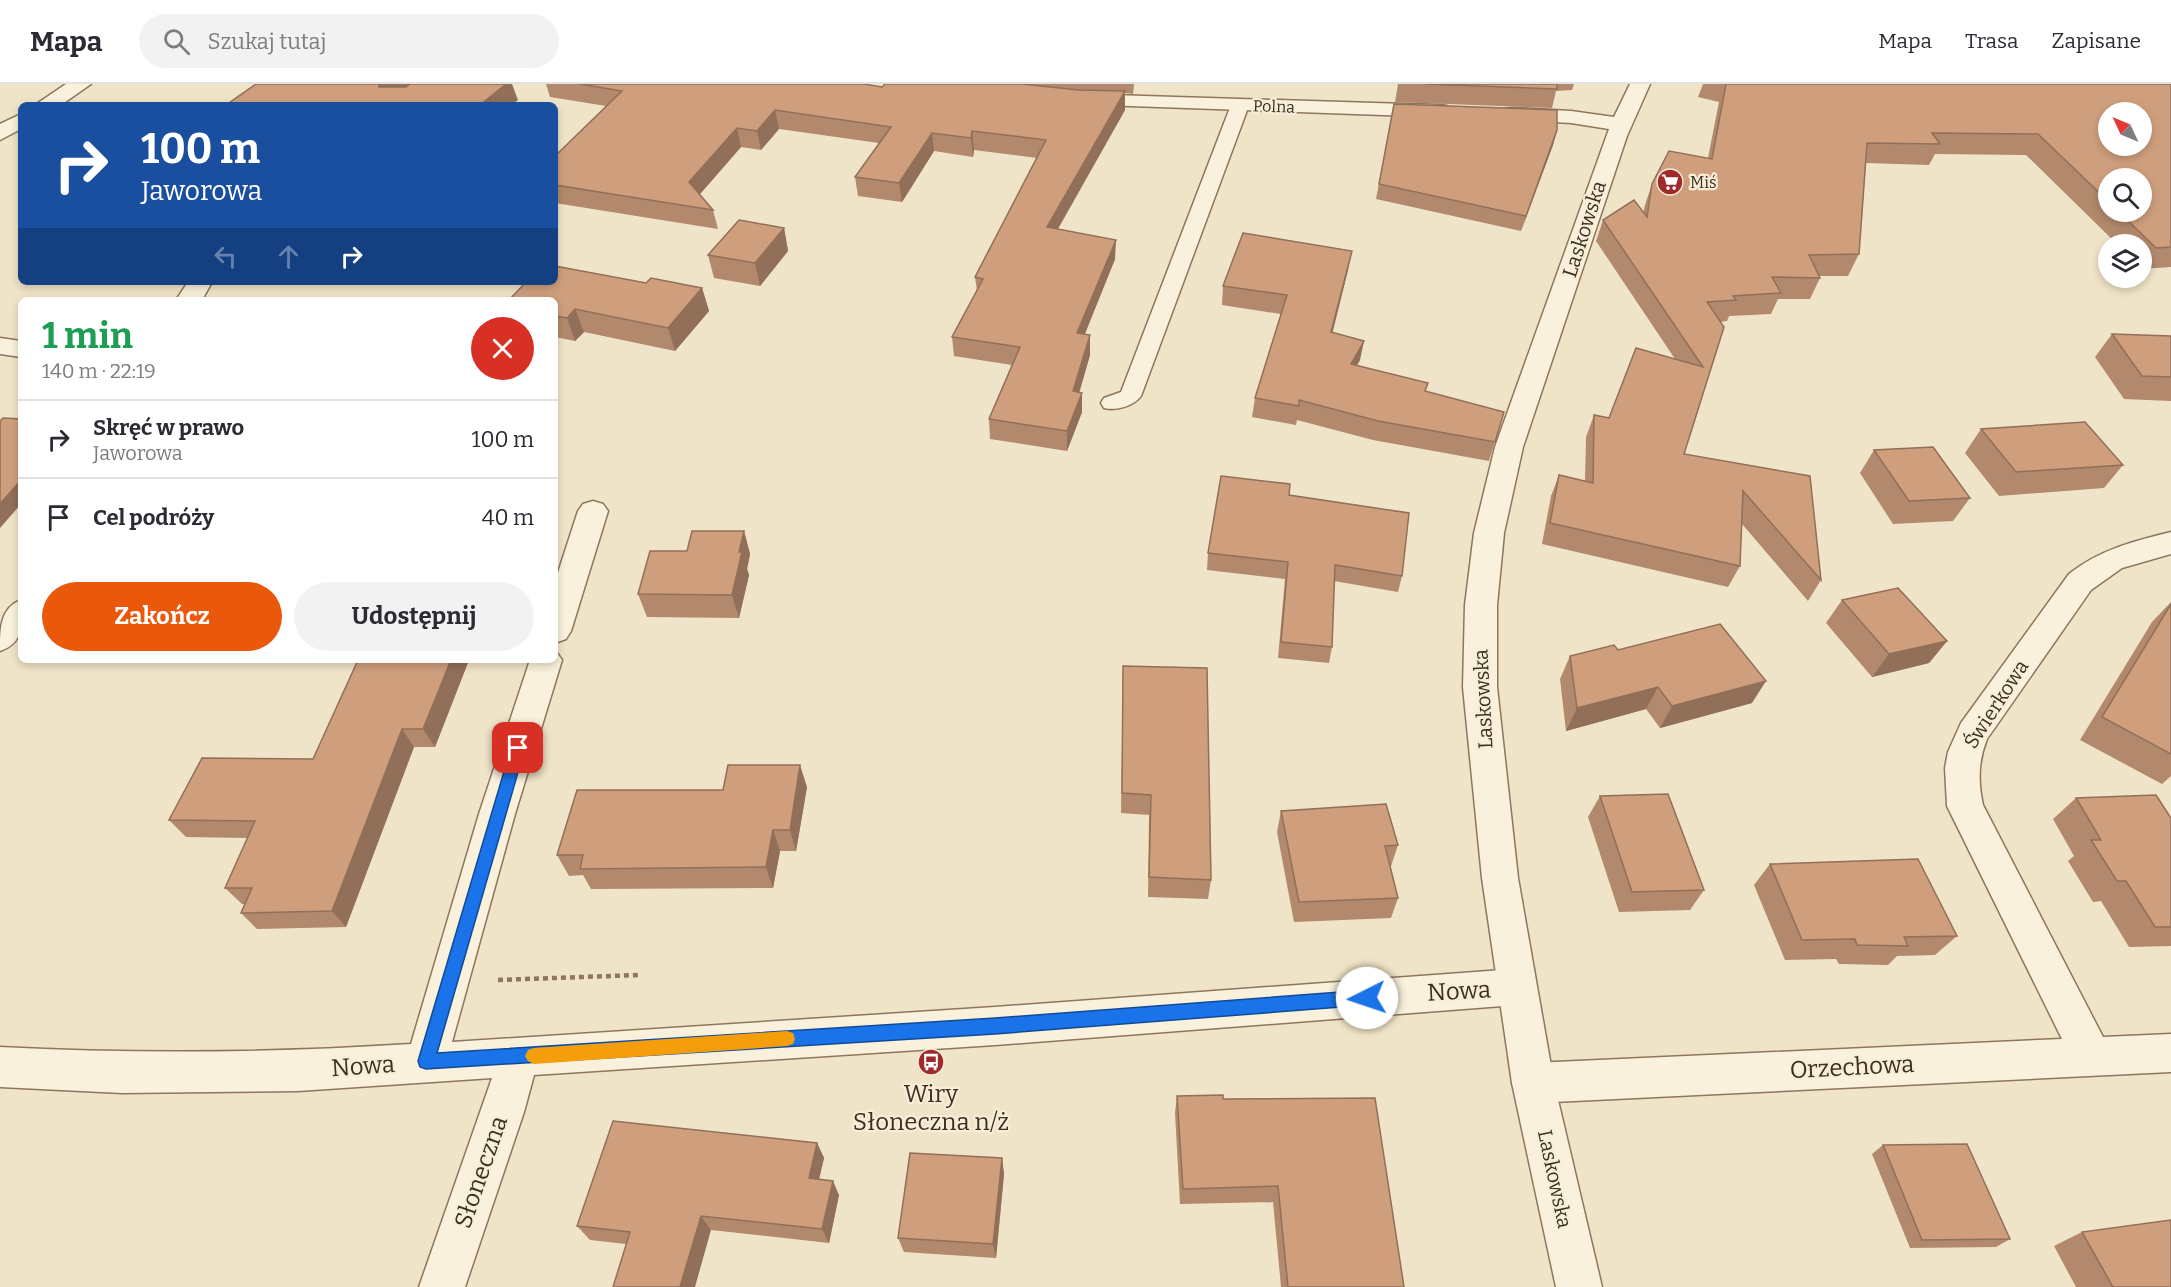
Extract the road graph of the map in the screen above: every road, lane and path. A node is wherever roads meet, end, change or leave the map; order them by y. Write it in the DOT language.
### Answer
graph roads {
  1 [pos="81,84"];
  2 [pos="1640,84"];
  3 [pos="1059,98"];
  4 [pos="51,102"];
  5 [pos="1240,105"];
  6 [pos="1465,112"];
  7 [pos="1487,113"];
  8 [pos="18,122"];
  9 [pos="1620,124"];
  10 [pos="0,133"];
  11 [pos="0,346"];
  12 [pos="18,349"];
  13 [pos="1112,403"];
  14 [pos="593,511"];
  15 [pos="2171,543"];
  16 [pos="18,616"];
  17 [pos="558,622"];
  18 [pos="0,639"];
  19 [pos="545,663"];
  20 [pos="638,975"];
  21 [pos="492,982"];
  22 [pos="1516,987"];
  23 [pos="2171,1053"];
  24 [pos="2091,1055"];
  25 [pos="518,1057"];
  26 [pos="426,1061"];
  27 [pos="0,1067"];
  28 [pos="1533,1083"];
  29 [pos="442,1287"];
  30 [pos="1579,1287"];
  1 -- 4 [label="street"];
  2 -- 9 [label="street, Laskowska"];
  3 -- 5 [label="street, Polna"];
  5 -- 6 [label="street, Polna"];
  5 -- 13 [label="lane"];
  7 -- 9 [label="street"];
  8 -- 10 [label="street"];
  9 -- 22 [label="street, Laskowska"];
  11 -- 12 [label="street"];
  14 -- 17 [label="street"];
  15 -- 24 [label="street, Świerkowa"];
  16 -- 18 [label="street"];
  19 -- 26 [label="street"];
  20 -- 21 [label="path"];
  22 -- 25 [label="street, Nowa"];
  22 -- 28 [label="street, Laskowska"];
  23 -- 24 [label="street, Orzechowa"];
  24 -- 28 [label="street, Orzechowa"];
  25 -- 26 [label="street, Nowa"];
  25 -- 29 [label="street, Słoneczna"];
  26 -- 27 [label="street, Nowa"];
  28 -- 30 [label="street, Laskowska"];
}
